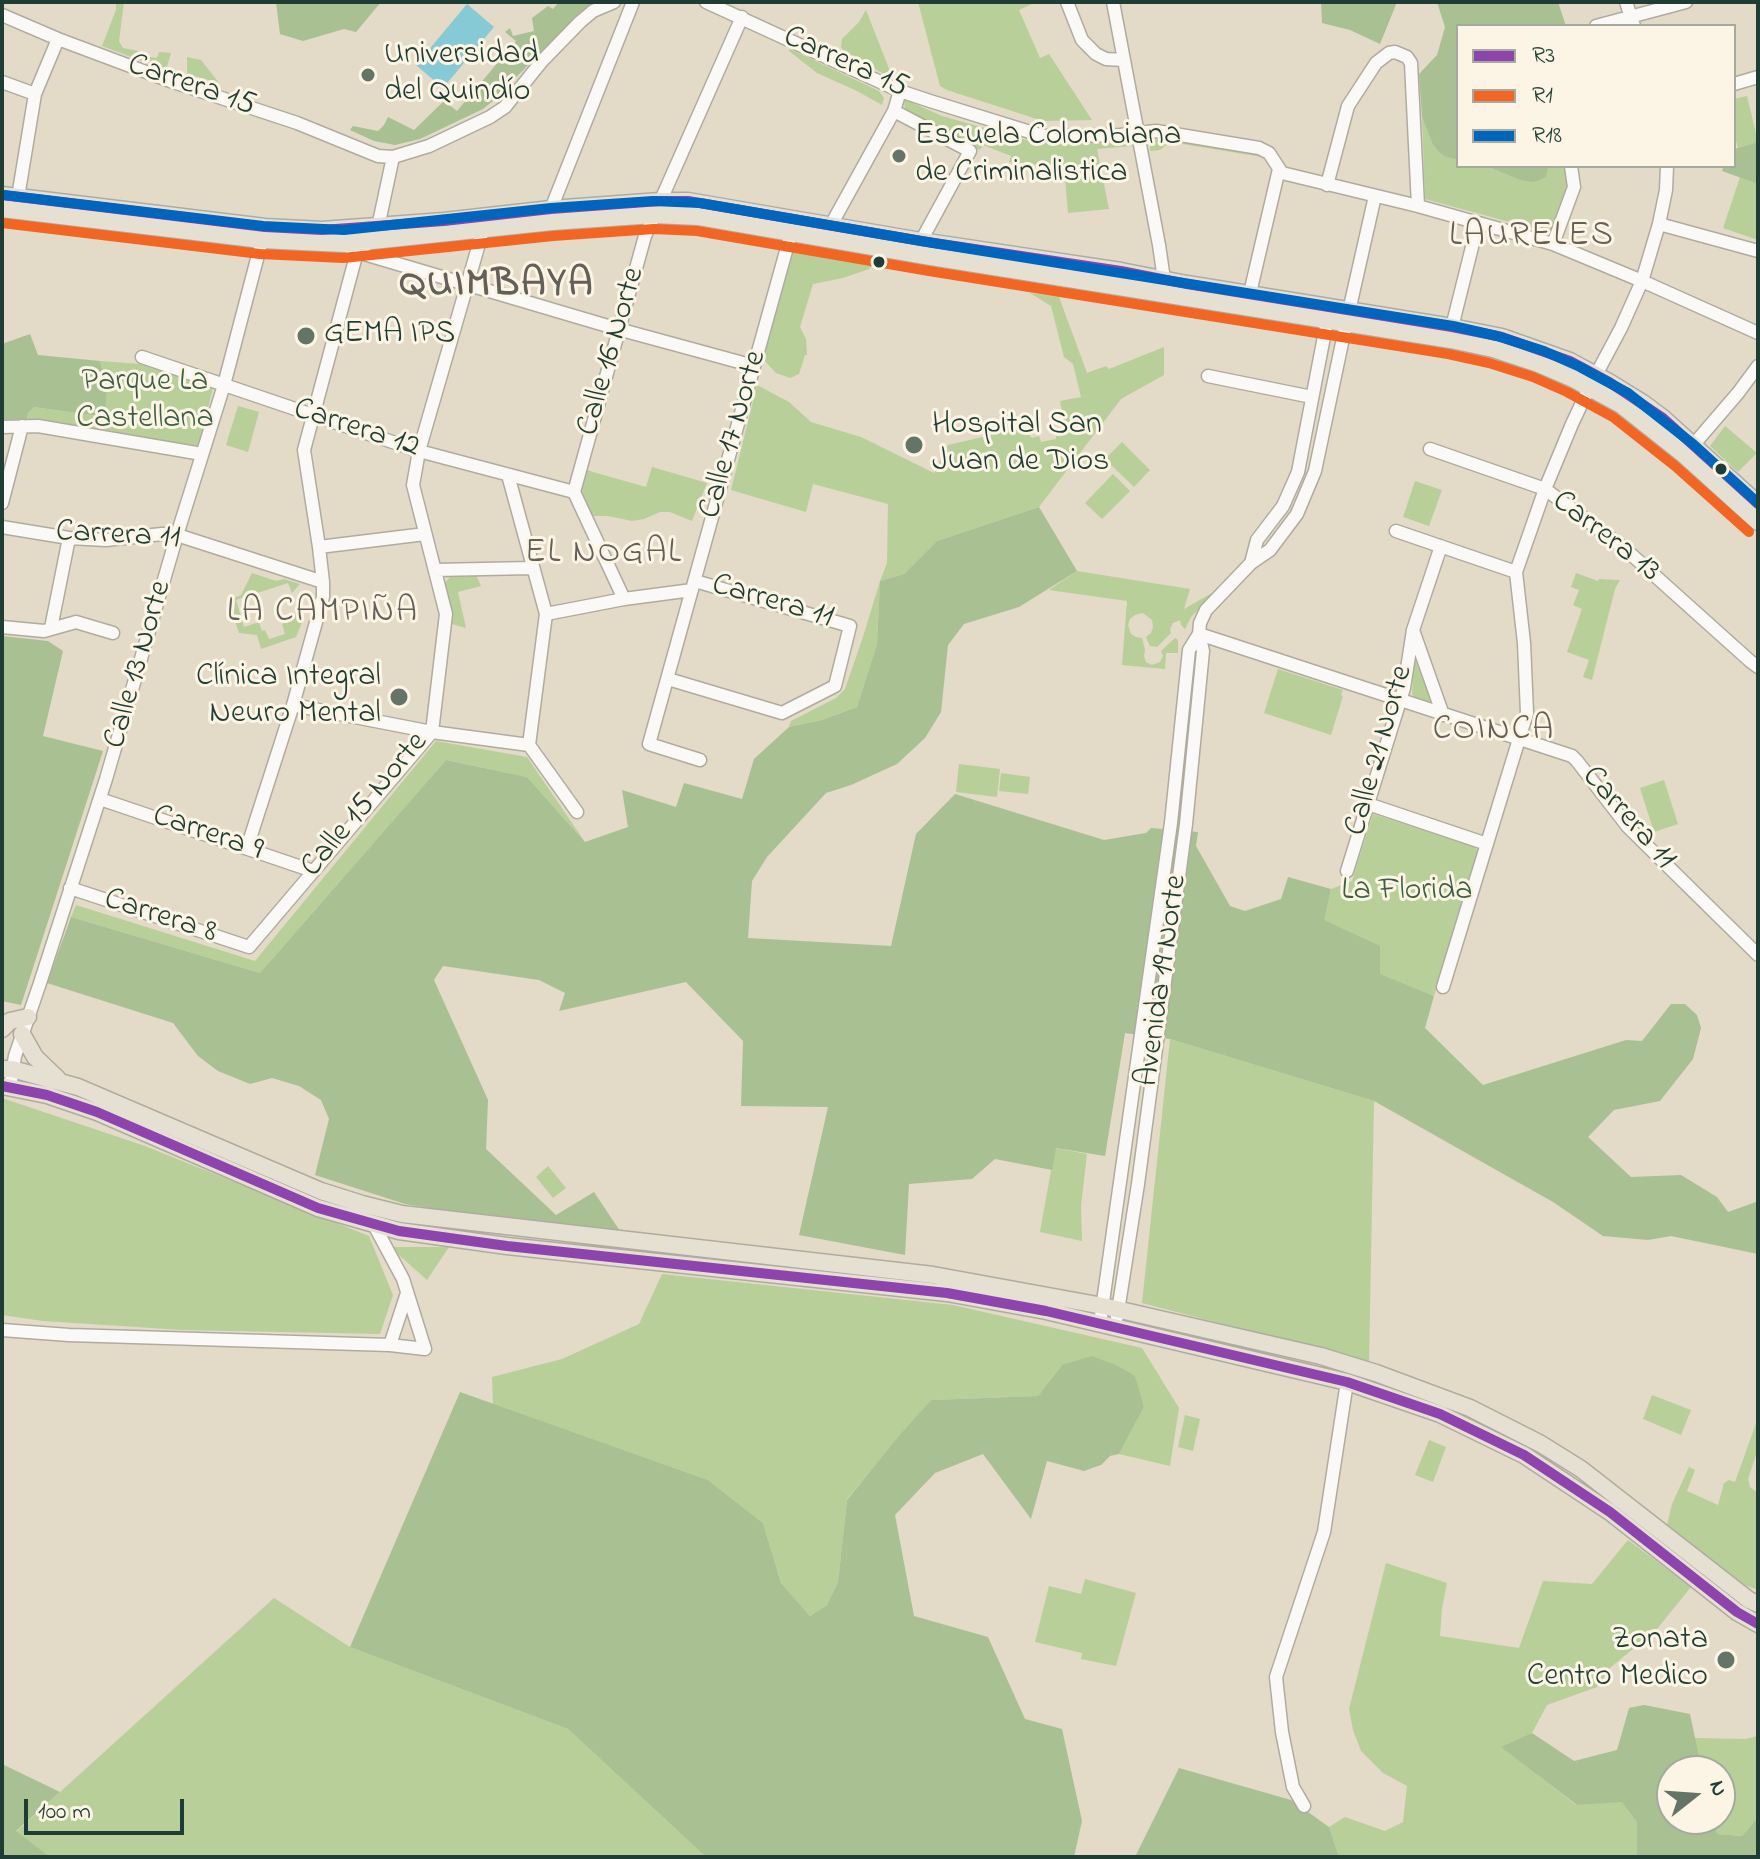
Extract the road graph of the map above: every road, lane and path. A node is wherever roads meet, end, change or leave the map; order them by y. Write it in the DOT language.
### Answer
graph roads {
  1 [pos="614,2"];
  2 [pos="633,2"];
  3 [pos="706,2"];
  4 [pos="1067,2"];
  5 [pos="1113,2"];
  6 [pos="1626,2"];
  7 [pos="1686,2"];
  8 [pos="2,15"];
  9 [pos="742,17"];
  10 [pos="1632,21"];
  11 [pos="1610,24"];
  12 [pos="58,39"];
  13 [pos="1123,60"];
  14 [pos="1758,77"];
  15 [pos="2,82"];
  16 [pos="1736,83"];
  17 [pos="900,91"];
  18 [pos="35,94"];
  19 [pos="894,111"];
  20 [pos="1137,132"];
  21 [pos="393,157"];
  22 [pos="1571,168"];
  23 [pos="1667,168"];
  24 [pos="1279,169"];
  25 [pos="1327,185"];
  26 [pos="10,196"];
  27 [pos="1375,196"];
  28 [pos="1418,206"];
  29 [pos="657,208"];
  30 [pos="2,209"];
  31 [pos="551,209"];
  32 [pos="1478,223"];
  33 [pos="1659,224"];
  34 [pos="831,225"];
  35 [pos="793,226"];
  36 [pos="378,227"];
  37 [pos="483,230"];
  38 [pos="262,240"];
  39 [pos="921,241"];
  40 [pos="1553,244"];
  41 [pos="350,248"];
  42 [pos="1758,251"];
  43 [pos="1642,281"];
  44 [pos="467,285"];
  45 [pos="1164,287"];
  46 [pos="1250,293"];
  47 [pos="1348,317"];
  48 [pos="1327,321"];
  49 [pos="1452,327"];
  50 [pos="618,329"];
  51 [pos="1758,333"];
  52 [pos="142,357"];
  53 [pos="754,366"];
  54 [pos="1758,366"];
  55 [pos="1208,376"];
  56 [pos="1592,381"];
  57 [pos="224,385"];
  58 [pos="1312,397"];
  59 [pos="313,417"];
  60 [pos="22,426"];
  61 [pos="2,427"];
  62 [pos="1430,449"];
  63 [pos="1689,450"];
  64 [pos="419,451"];
  65 [pos="202,454"];
  66 [pos="508,475"];
  67 [pos="1545,489"];
  68 [pos="574,492"];
  69 [pos="2,503"];
  70 [pos="1758,504"];
  71 [pos="1758,522"];
  72 [pos="2,527"];
  73 [pos="1396,531"];
  74 [pos="425,534"];
  75 [pos="177,535"];
  76 [pos="69,538"];
  77 [pos="1441,546"];
  78 [pos="319,547"];
  79 [pos="1251,563"];
  80 [pos="532,568"];
  81 [pos="435,570"];
  82 [pos="1516,572"];
  83 [pos="323,582"];
  84 [pos="694,585"];
  85 [pos="624,599"];
  86 [pos="546,614"];
  87 [pos="2,627"];
  88 [pos="51,628"];
  89 [pos="1413,630"];
  90 [pos="113,633"];
  91 [pos="1199,634"];
  92 [pos="1758,667"];
  93 [pos="668,679"];
  94 [pos="1400,701"];
  95 [pos="293,705"];
  96 [pos="1443,715"];
  97 [pos="432,732"];
  98 [pos="1520,739"];
  99 [pos="529,745"];
  100 [pos="700,760"];
  101 [pos="100,799"];
  102 [pos="1368,804"];
  103 [pos="577,812"];
  104 [pos="1487,844"];
  105 [pos="247,848"];
  106 [pos="313,871"];
  107 [pos="1347,871"];
  108 [pos="70,888"];
  109 [pos="249,947"];
  110 [pos="1758,955"];
  111 [pos="1443,987"];
  112 [pos="28,1017"];
  113 [pos="2,1029"];
  114 [pos="22,1034"];
  115 [pos="7,1069"];
  116 [pos="62,1082"];
  117 [pos="6,1086"];
  118 [pos="374,1225"];
  119 [pos="407,1293"];
  120 [pos="1110,1316"];
  121 [pos="2,1330"];
  122 [pos="390,1345"];
  123 [pos="1347,1382"];
  124 [pos="1470,1408"];
  125 [pos="1463,1425"];
  126 [pos="1755,1602"];
  127 [pos="1758,1624"];
  128 [pos="1304,1806"];
  1 -- 21 [label="street"];
  2 -- 31 [label="street"];
  3 -- 9 [label="street, Carrera 15"];
  4 -- 13 [label="street"];
  5 -- 13 [label="street"];
  6 -- 10 [label="street"];
  7 -- 10 [label="street"];
  8 -- 12 [label="street, Carrera 15"];
  9 -- 17 [label="street, Carrera 15"];
  9 -- 29 [label="street, Calle 16 Norte"];
  10 -- 11 [label="street"];
  12 -- 18 [label="street"];
  12 -- 21 [label="street, Carrera 15"];
  13 -- 20 [label="street"];
  14 -- 16 [label="street"];
  15 -- 18 [label="street"];
  17 -- 19 [label="street"];
  17 -- 20 [label="street, Carrera 15"];
  18 -- 26 [label="street"];
  19 -- 34 [label="street"];
  19 -- 39 [label="street, Carrera 15"];
  20 -- 24 [label="street, Carrera 15"];
  20 -- 45 [label="street"];
  21 -- 36 [label="street"];
  22 -- 40 [label="street"];
  23 -- 33 [label="street"];
  24 -- 25 [label="street, Carrera 15"];
  24 -- 46 [label="street"];
  25 -- 27 [label="street, Carrera 15"];
  25 -- 28 [label="street"];
  26 -- 36 [label="main road"];
  27 -- 28 [label="street, Carrera 15"];
  27 -- 47 [label="street, Avenida 19 Norte"];
  28 -- 32 [label="street, Carrera 15"];
  29 -- 31 [label="main road"];
  29 -- 35 [label="main road"];
  29 -- 37 [label="main road"];
  29 -- 50 [label="street, Calle 16 Norte"];
  30 -- 38 [label="main road"];
  31 -- 36 [label="main road"];
  32 -- 40 [label="street, Carrera 15"];
  32 -- 49 [label="street"];
  33 -- 42 [label="street"];
  33 -- 43 [label="street"];
  34 -- 35 [label="main road"];
  34 -- 39 [label="main road"];
  35 -- 45 [label="main road"];
  35 -- 53 [label="street, Calle 17 Norte"];
  37 -- 41 [label="main road"];
  37 -- 44 [label="street, Calle 15 Norte"];
  38 -- 41 [label="main road"];
  38 -- 57 [label="street, Calle 13 Norte"];
  39 -- 45 [label="main road"];
  40 -- 43 [label="street, Carrera 15"];
  41 -- 44 [label="street"];
  41 -- 59 [label="street"];
  43 -- 51 [label="street, Carrera 15"];
  43 -- 56 [label="street"];
  44 -- 50 [label="street"];
  44 -- 64 [label="street, Calle 15 Norte"];
  45 -- 46 [label="main road"];
  45 -- 48 [label="main road"];
  46 -- 47 [label="main road"];
  47 -- 48 [label="main road"];
  47 -- 49 [label="main road"];
  47 -- 56 [label="main road"];
  47 -- 79 [label="street, Avenida 19 Norte"];
  48 -- 58 [label="street, Avenida 19 Norte"];
  49 -- 56 [label="main road"];
  50 -- 53 [label="street"];
  50 -- 68 [label="street, Calle 16 Norte"];
  52 -- 57 [label="street, Carrera 12"];
  53 -- 84 [label="street, Calle 17 Norte"];
  54 -- 63 [label="street"];
  55 -- 58 [label="street"];
  56 -- 63 [label="main road"];
  56 -- 67 [label="street"];
  57 -- 59 [label="street, Carrera 12"];
  57 -- 65 [label="street, Calle 13 Norte"];
  58 -- 79 [label="street, Avenida 19 Norte"];
  59 -- 64 [label="street, Carrera 12"];
  59 -- 78 [label="street"];
  60 -- 61 [label="street"];
  60 -- 65 [label="street"];
  60 -- 69 [label="street"];
  62 -- 67 [label="street, Carrera 13"];
  63 -- 70 [label="main road"];
  63 -- 71 [label="main road"];
  64 -- 66 [label="street, Carrera 12"];
  64 -- 74 [label="street, Calle 15 Norte"];
  65 -- 75 [label="street, Calle 13 Norte"];
  66 -- 68 [label="street, Carrera 12"];
  66 -- 80 [label="street"];
  67 -- 82 [label="street"];
  67 -- 92 [label="street, Carrera 13"];
  68 -- 85 [label="street"];
  72 -- 76 [label="street, Carrera 11"];
  73 -- 77 [label="street"];
  74 -- 78 [label="street"];
  74 -- 81 [label="street, Calle 15 Norte"];
  75 -- 76 [label="street, Carrera 11"];
  75 -- 83 [label="street, Carrera 11"];
  75 -- 101 [label="street, Calle 13 Norte"];
  76 -- 88 [label="street"];
  77 -- 82 [label="street"];
  77 -- 89 [label="street, Calle 21 Norte"];
  78 -- 83 [label="street"];
  79 -- 91 [label="street, Avenida 19 Norte"];
  80 -- 81 [label="street"];
  80 -- 86 [label="street"];
  81 -- 97 [label="street, Calle 15 Norte"];
  82 -- 98 [label="street"];
  83 -- 95 [label="street"];
  84 -- 85 [label="street, Carrera 11"];
  84 -- 93 [label="street, Calle 17 Norte"];
  84 -- 93 [label="street, Carrera 11"];
  85 -- 86 [label="street, Carrera 11"];
  86 -- 99 [label="street"];
  87 -- 88 [label="street"];
  88 -- 90 [label="street"];
  89 -- 94 [label="street, Calle 21 Norte"];
  89 -- 96 [label="street, Calle 21 Norte"];
  91 -- 94 [label="street, Carrera 11"];
  91 -- 120 [label="street, Avenida 19 Norte"];
  91 -- 120 [label="street, Avenida 19 Norte"];
  93 -- 100 [label="street, Calle 17 Norte"];
  94 -- 96 [label="street, Carrera 11"];
  94 -- 102 [label="street, Calle 21 Norte"];
  95 -- 97 [label="street"];
  95 -- 105 [label="street"];
  96 -- 98 [label="street, Carrera 11"];
  97 -- 99 [label="street"];
  97 -- 106 [label="street, Calle 15 Norte"];
  98 -- 104 [label="street"];
  98 -- 110 [label="street, Carrera 11"];
  99 -- 103 [label="street"];
  101 -- 105 [label="street, Carrera 9"];
  101 -- 108 [label="street, Calle 13 Norte"];
  102 -- 104 [label="street"];
  102 -- 107 [label="street, Calle 21 Norte"];
  104 -- 111 [label="street"];
  105 -- 106 [label="street, Carrera 9"];
  106 -- 109 [label="street, Calle 15 Norte"];
  108 -- 109 [label="street, Carrera 8"];
  108 -- 112 [label="street, Calle 13 Norte"];
  112 -- 113 [label="main road"];
  112 -- 114 [label="street, Calle 13 Norte"];
  114 -- 115 [label="street, Calle 13 Norte"];
  114 -- 116 [label="main road"];
  115 -- 116 [label="main road"];
  115 -- 117 [label="street, Calle 13 Norte"];
  116 -- 120 [label="main road"];
  117 -- 118 [label="main road"];
  118 -- 119 [label="street"];
  118 -- 120 [label="main road"];
  119 -- 122 [label="street"];
  119 -- 122 [label="street"];
  120 -- 123 [label="main road"];
  120 -- 124 [label="main road"];
  121 -- 122 [label="street"];
  123 -- 125 [label="main road"];
  123 -- 128 [label="street"];
  124 -- 125 [label="street"];
  124 -- 126 [label="main road"];
  125 -- 127 [label="main road"];
}
